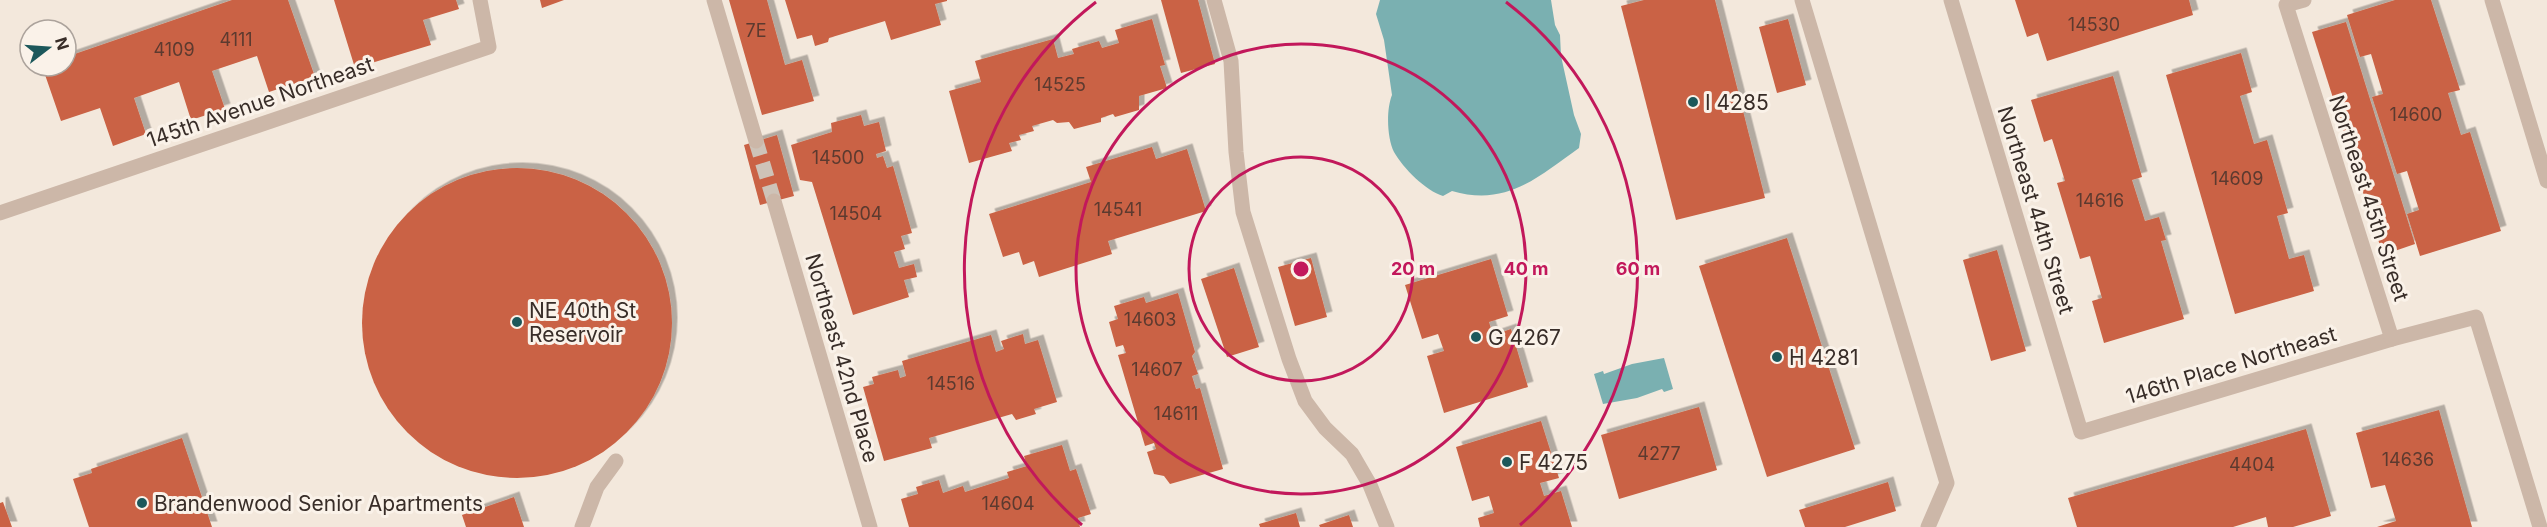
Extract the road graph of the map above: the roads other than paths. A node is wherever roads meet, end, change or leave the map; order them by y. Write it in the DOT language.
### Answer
graph roads {
  1 [pos="480,0"];
  2 [pos="714,0"];
  3 [pos="1214,0"];
  4 [pos="1802,0"];
  5 [pos="1951,0"];
  6 [pos="2304,0"];
  7 [pos="2492,0"];
  8 [pos="756,141"];
  9 [pos="2547,181"];
  10 [pos="774,201"];
  11 [pos="0,213"];
  12 [pos="2392,339"];
  13 [pos="2081,432"];
  14 [pos="616,461"];
  15 [pos="582,527"];
  16 [pos="870,527"];
  17 [pos="1387,527"];
  18 [pos="1928,527"];
  19 [pos="2540,527"];
  1 -- 11 [label="street, 145th Avenue Northeast"];
  2 -- 8 [label="street"];
  3 -- 17 [label="street"];
  4 -- 18 [label="street"];
  5 -- 13 [label="street, Northeast 44th Street"];
  6 -- 12 [label="street, Northeast 45th Street"];
  7 -- 9 [label="street"];
  10 -- 16 [label="street, Northeast 42nd Place"];
  12 -- 13 [label="street, 146th Place Northeast"];
  12 -- 19 [label="street"];
  14 -- 15 [label="street"];
}
